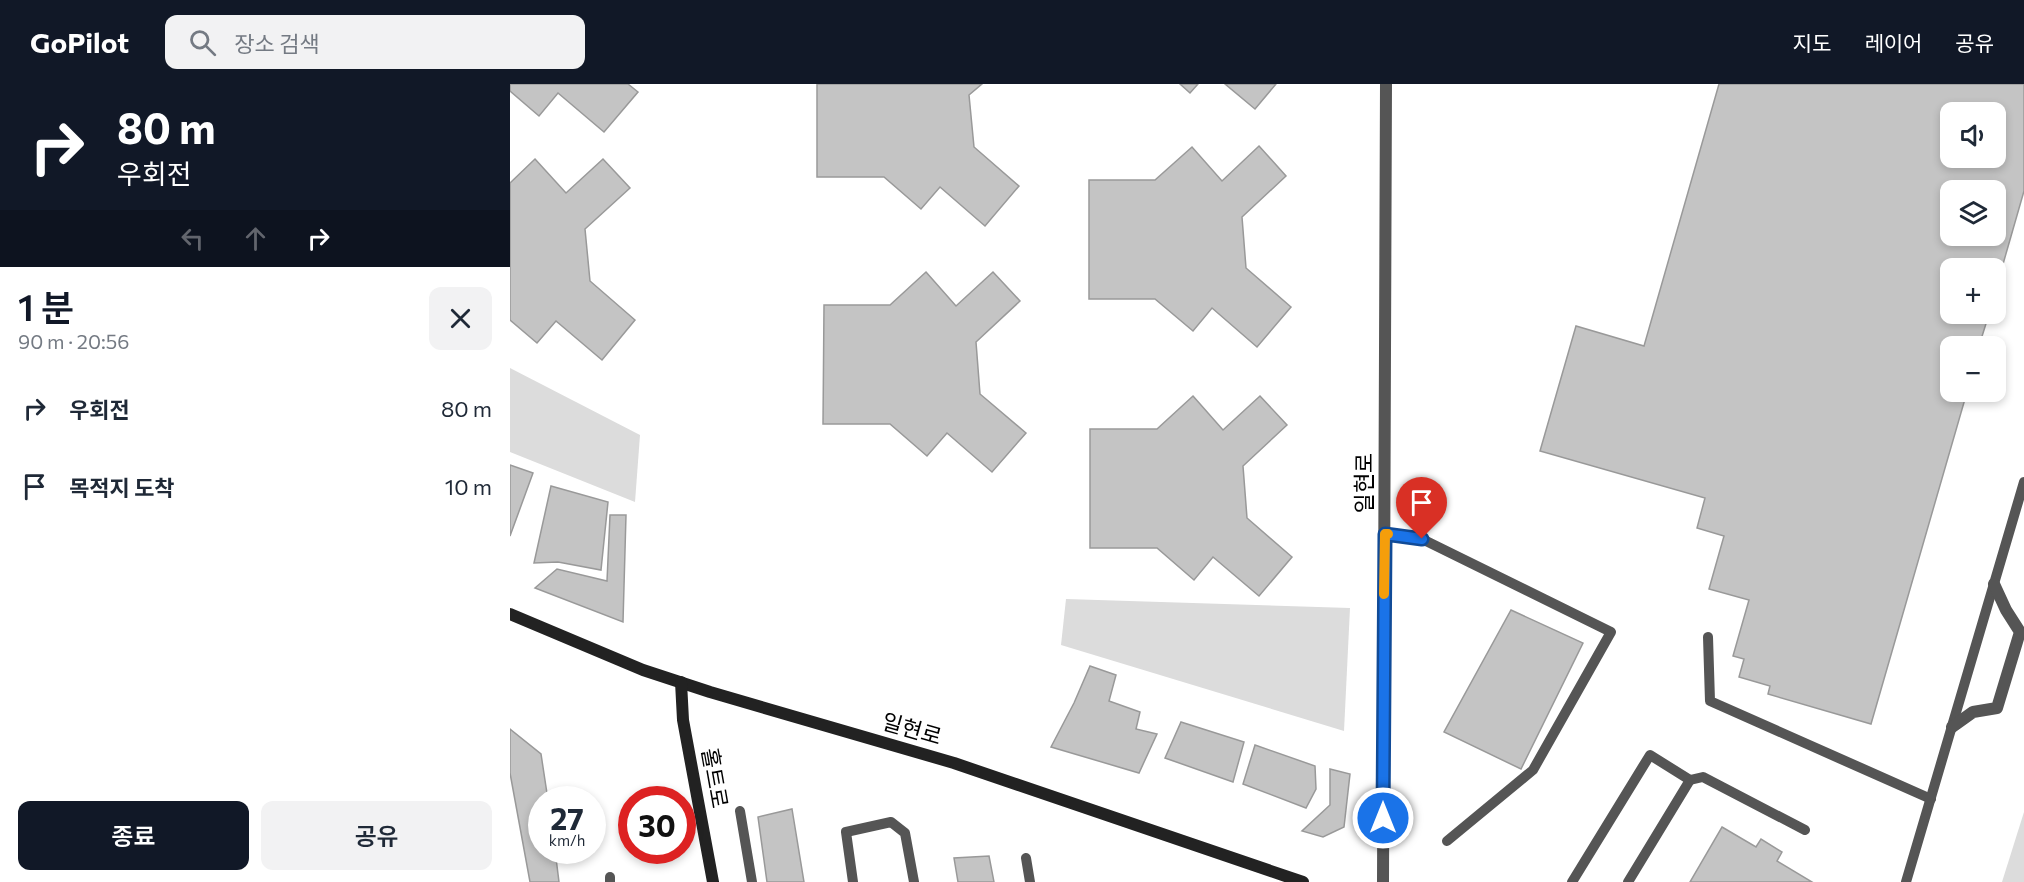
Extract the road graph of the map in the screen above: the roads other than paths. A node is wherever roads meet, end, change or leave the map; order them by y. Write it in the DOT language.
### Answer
graph roads {
  1 [pos="1386,84"];
  2 [pos="2024,482"];
  3 [pos="1385,534"];
  4 [pos="1994,584"];
  5 [pos="510,614"];
  6 [pos="1708,637"];
  7 [pos="681,682"];
  8 [pos="1952,727"];
  9 [pos="1690,780"];
  10 [pos="1931,798"];
  11 [pos="740,812"];
  12 [pos="1805,830"];
  13 [pos="1447,841"];
  14 [pos="1026,858"];
  15 [pos="713,882"];
  16 [pos="752,882"];
  17 [pos="853,882"];
  18 [pos="914,882"];
  19 [pos="1030,882"];
  20 [pos="1303,882"];
  21 [pos="1383,882"];
  22 [pos="1572,882"];
  23 [pos="1628,882"];
  24 [pos="1906,882"];
  1 -- 3 [label="street, 일현로"];
  2 -- 4 [label="lane"];
  3 -- 13 [label="lane"];
  3 -- 21 [label="street, 일현로"];
  4 -- 8 [label="lane"];
  4 -- 8 [label="street"];
  5 -- 7 [label="main road, 일현로"];
  6 -- 10 [label="lane"];
  7 -- 15 [label="main road, 홀트로"];
  7 -- 20 [label="main road, 일현로"];
  8 -- 10 [label="lane"];
  9 -- 12 [label="lane"];
  9 -- 22 [label="lane"];
  9 -- 23 [label="lane"];
  10 -- 24 [label="lane"];
  11 -- 16 [label="lane"];
  14 -- 19 [label="lane"];
  17 -- 18 [label="lane"];
}
